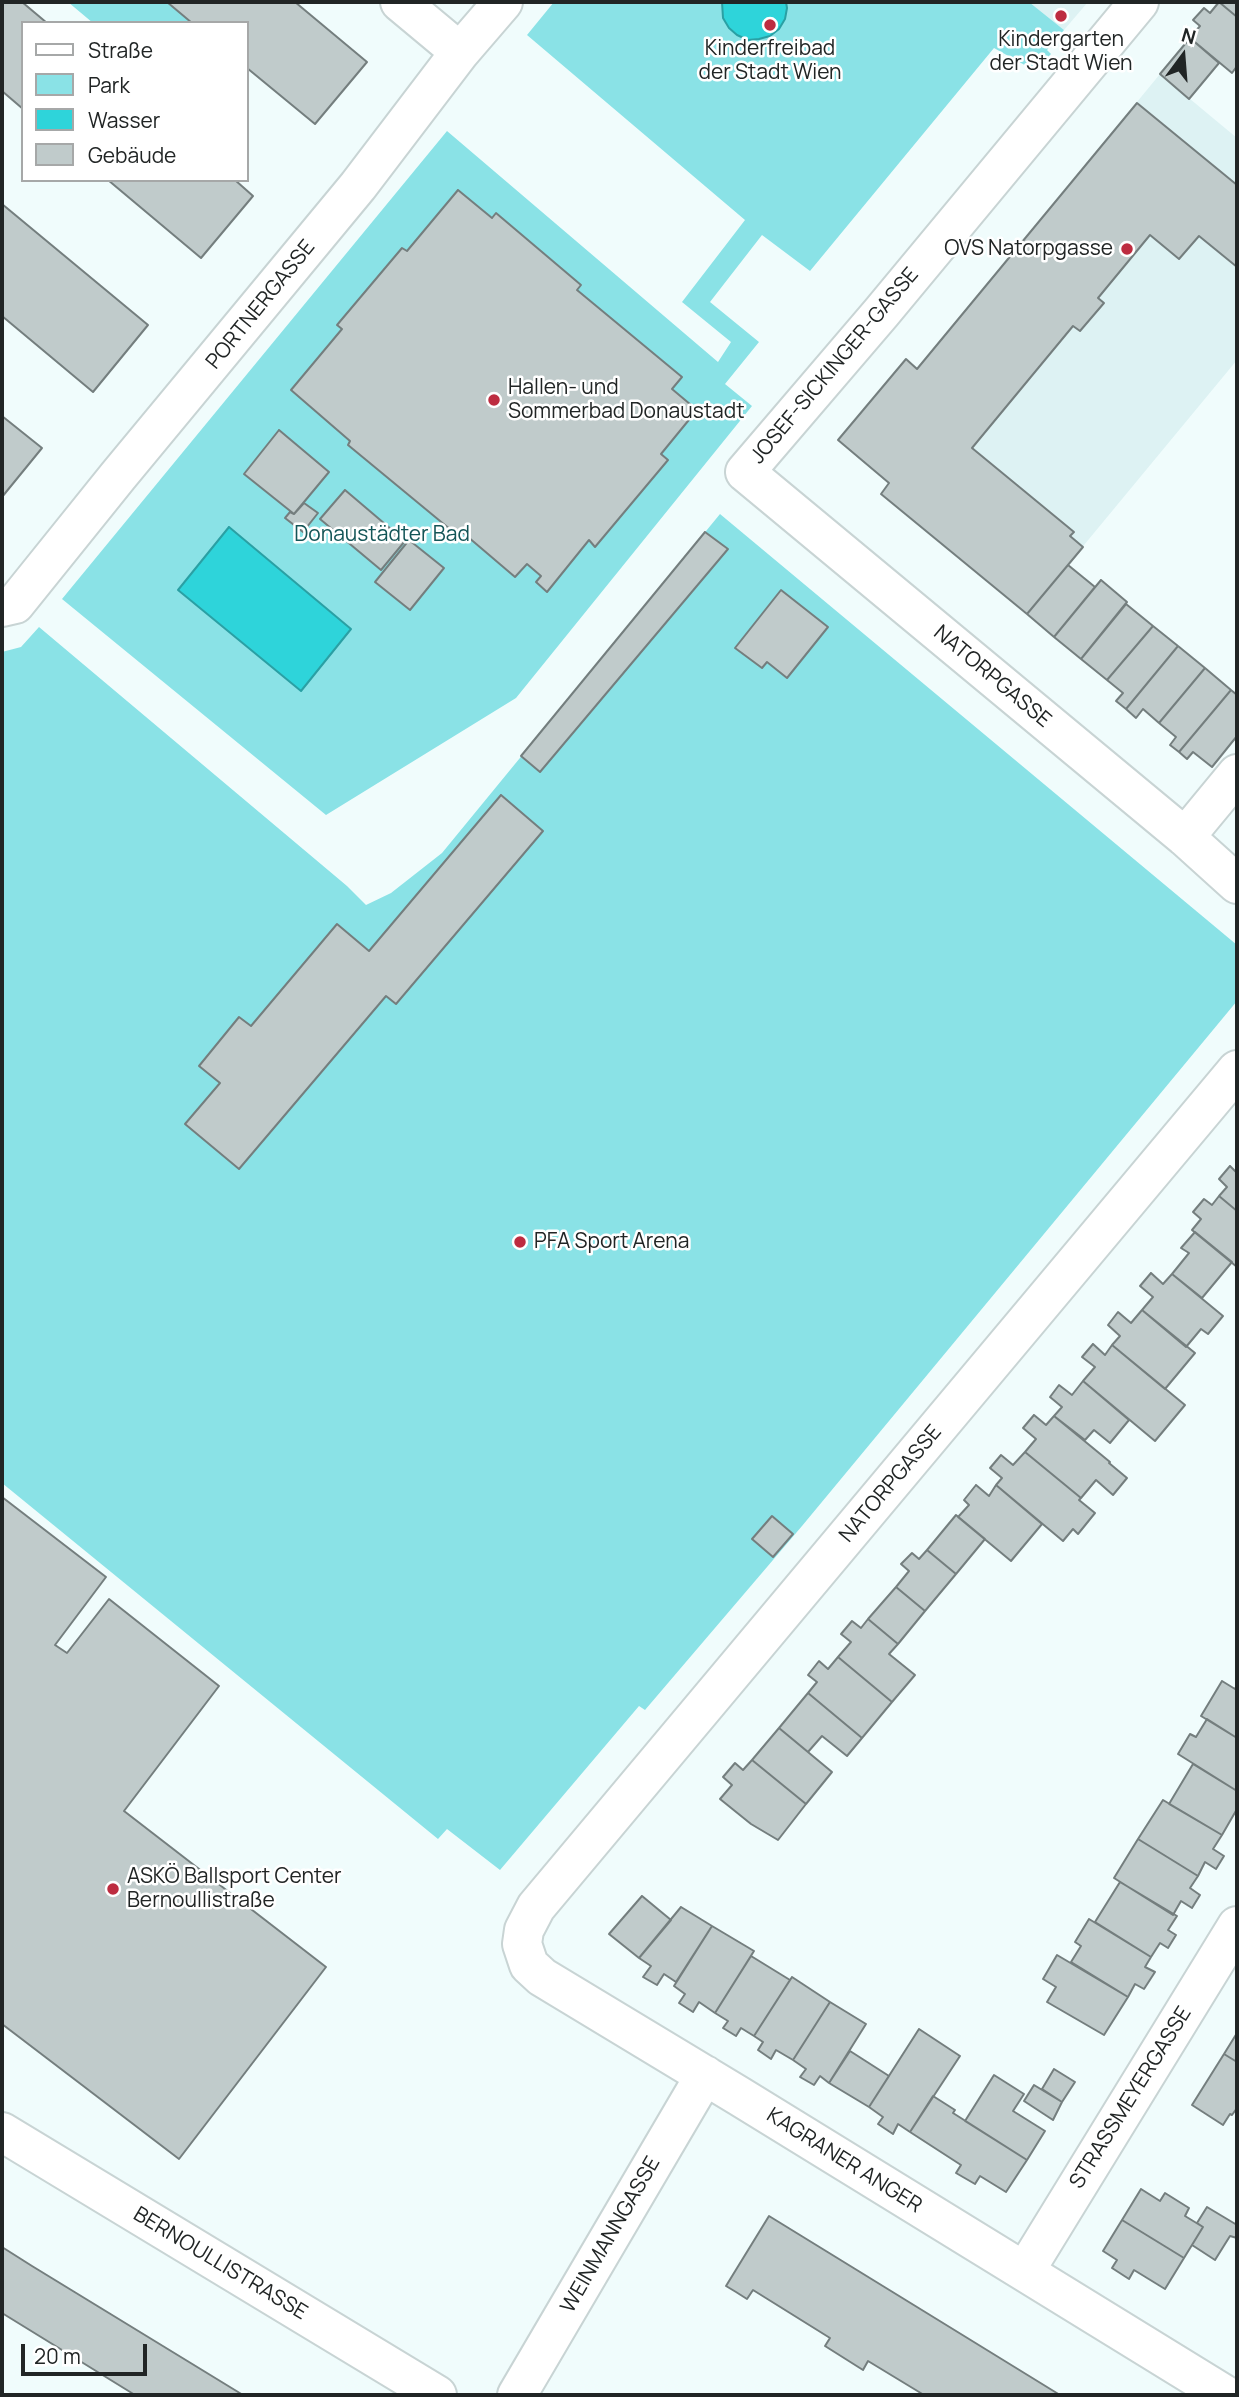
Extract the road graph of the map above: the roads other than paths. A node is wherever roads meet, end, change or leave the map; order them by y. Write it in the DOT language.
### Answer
graph roads {
  1 [pos="400,2"];
  2 [pos="503,2"];
  3 [pos="1139,2"];
  4 [pos="460,51"];
  5 [pos="745,472"];
  6 [pos="8,606"];
  7 [pos="1237,774"];
  8 [pos="1185,836"];
  9 [pos="1237,884"];
  10 [pos="1237,1070"];
  11 [pos="545,1897"];
  12 [pos="1237,1926"];
  13 [pos="705,2075"];
  14 [pos="2,2133"];
  15 [pos="1025,2271"];
  16 [pos="437,2395"];
  17 [pos="517,2395"];
  18 [pos="1224,2395"];
  1 -- 4 [label="street"];
  2 -- 4 [label="street, PORTNERGASSE"];
  3 -- 5 [label="street, JOSEF-SICKINGER-GASSE"];
  4 -- 6 [label="street, PORTNERGASSE"];
  5 -- 8 [label="street, NATORPGASSE"];
  7 -- 8 [label="street"];
  8 -- 9 [label="street, NATORPGASSE"];
  10 -- 11 [label="street, NATORPGASSE"];
  11 -- 13 [label="street, KAGRANER ANGER"];
  12 -- 15 [label="street, STRASSMEYERGASSE"];
  13 -- 15 [label="street, KAGRANER ANGER"];
  13 -- 17 [label="street, WEINMANNGASSE"];
  14 -- 16 [label="street, BERNOULLISTRASSE"];
  15 -- 18 [label="street, KAGRANER ANGER"];
}
